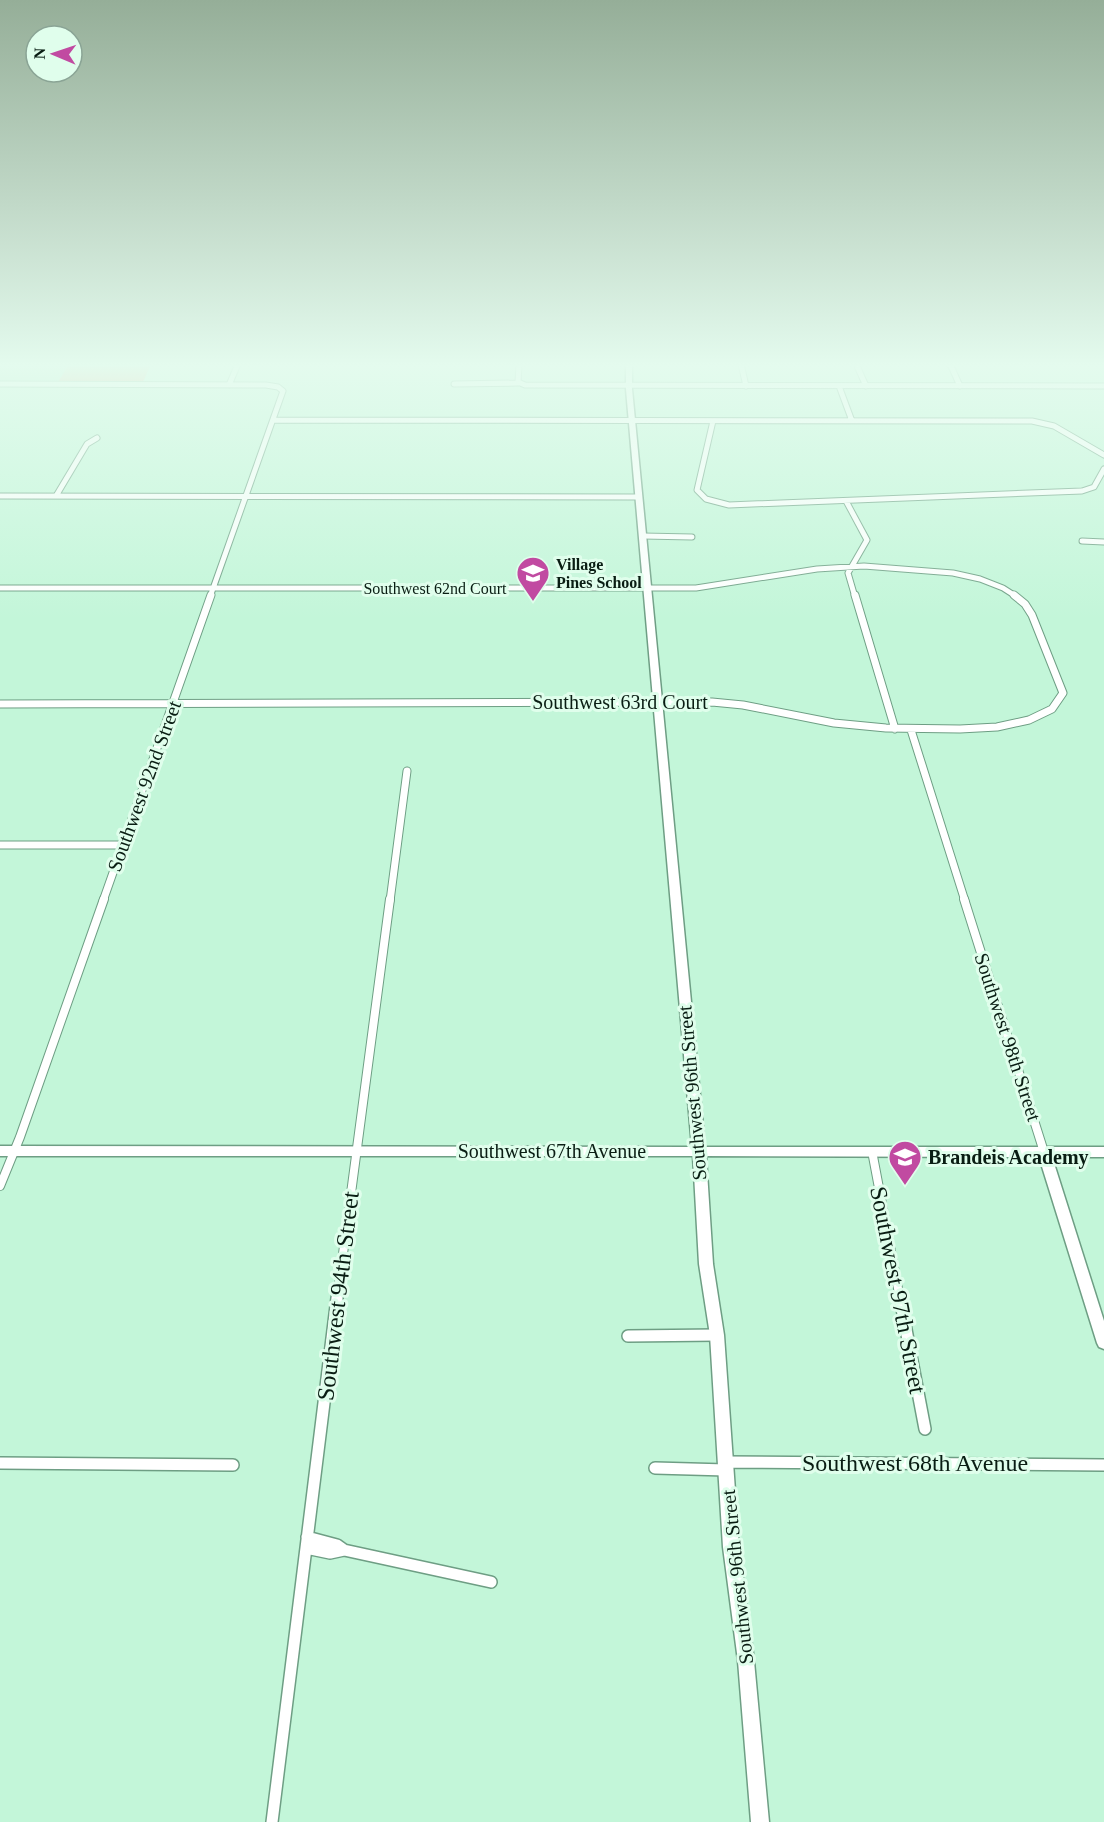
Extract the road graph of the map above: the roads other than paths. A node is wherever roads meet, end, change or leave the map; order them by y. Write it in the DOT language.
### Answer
graph roads {
  1 [pos="84,449"];
  2 [pos="263,449"];
  3 [pos="635,449"];
  4 [pos="706,449"];
  5 [pos="1104,468"];
  6 [pos="0,496"];
  7 [pos="56,496"];
  8 [pos="246,496"];
  9 [pos="639,497"];
  10 [pos="846,501"];
  11 [pos="643,537"];
  12 [pos="692,537"];
  13 [pos="1082,542"];
  14 [pos="1104,542"];
  15 [pos="850,568"];
  16 [pos="0,588"];
  17 [pos="214,588"];
  18 [pos="647,588"];
  19 [pos="0,699"];
  20 [pos="73,702"];
  21 [pos="174,702"];
  22 [pos="657,702"];
  23 [pos="0,704"];
  24 [pos="1058,706"];
  25 [pos="896,729"];
  26 [pos="911,730"];
  27 [pos="407,771"];
  28 [pos="0,845"];
  29 [pos="122,845"];
  30 [pos="356,1150"];
  31 [pos="7,1151"];
  32 [pos="697,1151"];
  33 [pos="872,1151"];
  34 [pos="1044,1152"];
  35 [pos="1104,1152"];
  36 [pos="0,1186"];
  37 [pos="717,1335"];
  38 [pos="628,1336"];
  39 [pos="1104,1343"];
  40 [pos="925,1429"];
  41 [pos="0,1463"];
  42 [pos="233,1465"];
  43 [pos="1104,1465"];
  44 [pos="726,1466"];
  45 [pos="655,1468"];
  46 [pos="307,1543"];
  47 [pos="491,1582"];
  48 [pos="272,1822"];
  49 [pos="760,1822"];
  1 -- 7 [label="street"];
  2 -- 8 [label="street, Southwest 92nd Street"];
  3 -- 9 [label="street, Southwest 96th Street"];
  4 -- 10 [label="street"];
  5 -- 10 [label="street"];
  6 -- 7 [label="street"];
  7 -- 8 [label="street"];
  8 -- 9 [label="street"];
  8 -- 17 [label="street, Southwest 92nd Street"];
  9 -- 11 [label="street, Southwest 96th Street"];
  10 -- 15 [label="street"];
  11 -- 12 [label="street"];
  11 -- 18 [label="street, Southwest 96th Street"];
  13 -- 14 [label="street"];
  15 -- 18 [label="street, Southwest 62nd Court"];
  15 -- 24 [label="street, Southwest 62nd Court"];
  15 -- 25 [label="street"];
  16 -- 17 [label="street, Southwest 62nd Court"];
  17 -- 18 [label="street, Southwest 62nd Court"];
  17 -- 21 [label="street, Southwest 92nd Street"];
  18 -- 22 [label="street, Southwest 96th Street"];
  19 -- 20 [label="street, Southwest 63rd Court"];
  20 -- 21 [label="street, Southwest 63rd Court"];
  20 -- 23 [label="street, Southwest 63rd Court"];
  21 -- 22 [label="street, Southwest 63rd Court"];
  21 -- 29 [label="street, Southwest 92nd Street"];
  22 -- 25 [label="street, Southwest 63rd Court"];
  22 -- 32 [label="street, Southwest 96th Street"];
  24 -- 26 [label="street, Southwest 63rd Court"];
  25 -- 26 [label="street, Southwest 63rd Court"];
  26 -- 34 [label="street, Southwest 98th Street"];
  27 -- 30 [label="street, Southwest 94th Street"];
  28 -- 29 [label="street"];
  29 -- 31 [label="street, Southwest 92nd Street"];
  30 -- 31 [label="street, Southwest 67th Avenue"];
  30 -- 32 [label="street, Southwest 67th Avenue"];
  30 -- 46 [label="street, Southwest 94th Street"];
  31 -- 36 [label="street, Southwest 92nd Street"];
  32 -- 33 [label="street, Southwest 67th Avenue"];
  32 -- 37 [label="street, Southwest 96th Street"];
  33 -- 34 [label="street, Southwest 67th Avenue"];
  33 -- 40 [label="street, Southwest 97th Street"];
  34 -- 35 [label="street, Southwest 67th Avenue"];
  34 -- 39 [label="street, Southwest 98th Street"];
  37 -- 38 [label="street"];
  37 -- 44 [label="street, Southwest 96th Street"];
  41 -- 42 [label="street"];
  43 -- 44 [label="street, Southwest 68th Avenue"];
  44 -- 45 [label="street, Southwest 68th Avenue"];
  44 -- 49 [label="street, Southwest 96th Street"];
  46 -- 47 [label="street"];
  46 -- 48 [label="street, Southwest 94th Street"];
}
